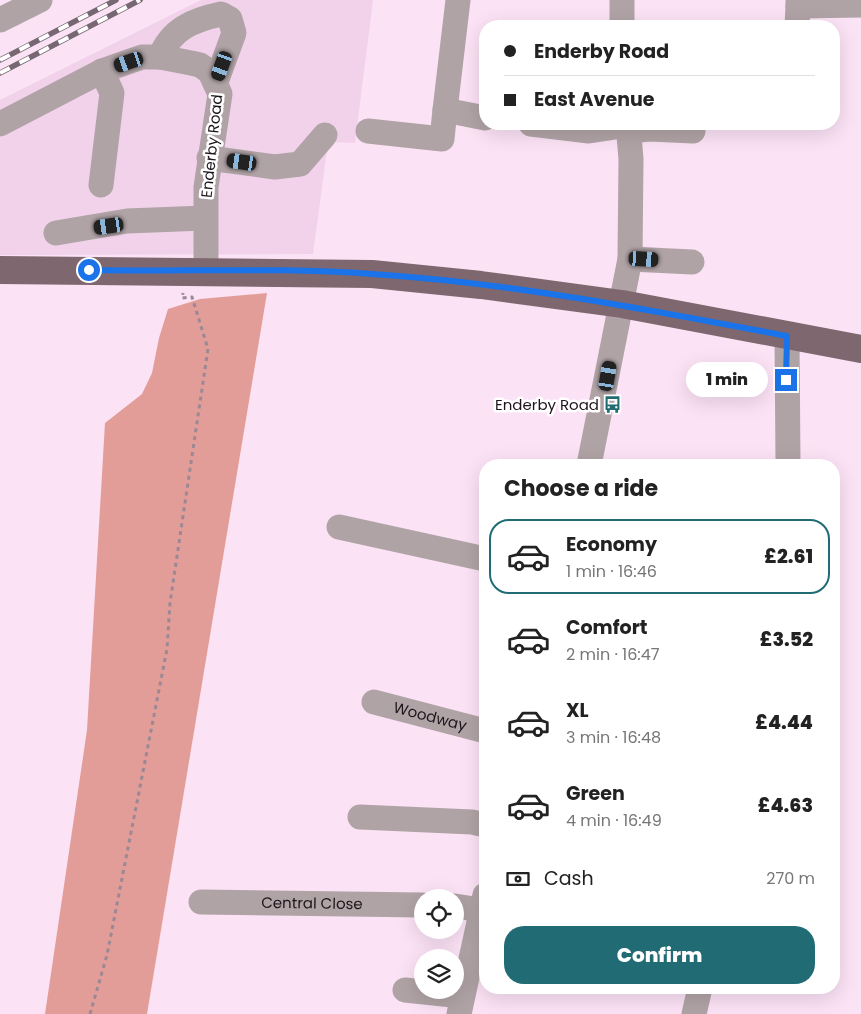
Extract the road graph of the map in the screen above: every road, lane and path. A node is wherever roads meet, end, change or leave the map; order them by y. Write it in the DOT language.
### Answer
graph roads {
  1 [pos="40,0"];
  2 [pos="458,0"];
  3 [pos="622,0"];
  4 [pos="861,5"];
  5 [pos="798,11"];
  6 [pos="0,20"];
  7 [pos="622,20"];
  8 [pos="160,57"];
  9 [pos="102,71"];
  10 [pos="216,82"];
  11 [pos="445,110"];
  12 [pos="479,117"];
  13 [pos="0,124"];
  14 [pos="582,130"];
  15 [pos="600,130"];
  16 [pos="629,130"];
  17 [pos="650,130"];
  18 [pos="368,131"];
  19 [pos="692,131"];
  20 [pos="325,135"];
  21 [pos="209,158"];
  22 [pos="101,185"];
  23 [pos="205,218"];
  24 [pos="56,232"];
  25 [pos="630,259"];
  26 [pos="692,262"];
  27 [pos="0,270"];
  28 [pos="206,270"];
  29 [pos="183,290"];
  30 [pos="622,304"];
  31 [pos="787,336"];
  32 [pos="861,349"];
  33 [pos="590,459"];
  34 [pos="788,459"];
  35 [pos="339,527"];
  36 [pos="479,558"];
  37 [pos="374,702"];
  38 [pos="479,730"];
  39 [pos="360,817"];
  40 [pos="479,824"];
  41 [pos="202,902"];
  42 [pos="479,903"];
  43 [pos="414,905"];
  44 [pos="464,905"];
  45 [pos="479,921"];
  46 [pos="405,990"];
  47 [pos="699,994"];
  48 [pos="460,1005"];
  49 [pos="90,1014"];
  50 [pos="694,1014"];
  1 -- 6 [label="street"];
  2 -- 11 [label="street"];
  3 -- 7 [label="street"];
  4 -- 5 [label="street"];
  8 -- 9 [label="street, Enderby Road"];
  8 -- 10 [label="street, Enderby Road"];
  8 -- 10 [label="street"];
  9 -- 13 [label="street, Enderby Road"];
  9 -- 22 [label="street"];
  10 -- 21 [label="street, Enderby Road"];
  11 -- 12 [label="street"];
  11 -- 18 [label="street"];
  14 -- 15 [label="street"];
  16 -- 25 [label="street"];
  17 -- 19 [label="street"];
  20 -- 21 [label="street"];
  21 -- 23 [label="street, Enderby Road"];
  23 -- 24 [label="street"];
  23 -- 28 [label="street, Enderby Road"];
  25 -- 26 [label="street"];
  25 -- 30 [label="street"];
  27 -- 28 [label="main road"];
  28 -- 30 [label="main road"];
  29 -- 49 [label="path"];
  30 -- 31 [label="main road"];
  30 -- 33 [label="street"];
  31 -- 32 [label="main road"];
  31 -- 34 [label="street"];
  35 -- 36 [label="street"];
  37 -- 38 [label="street, Woodway"];
  39 -- 40 [label="street"];
  41 -- 43 [label="street, Central Close"];
  42 -- 44 [label="street"];
  45 -- 48 [label="street"];
  46 -- 48 [label="street"];
  47 -- 50 [label="street"];
}
